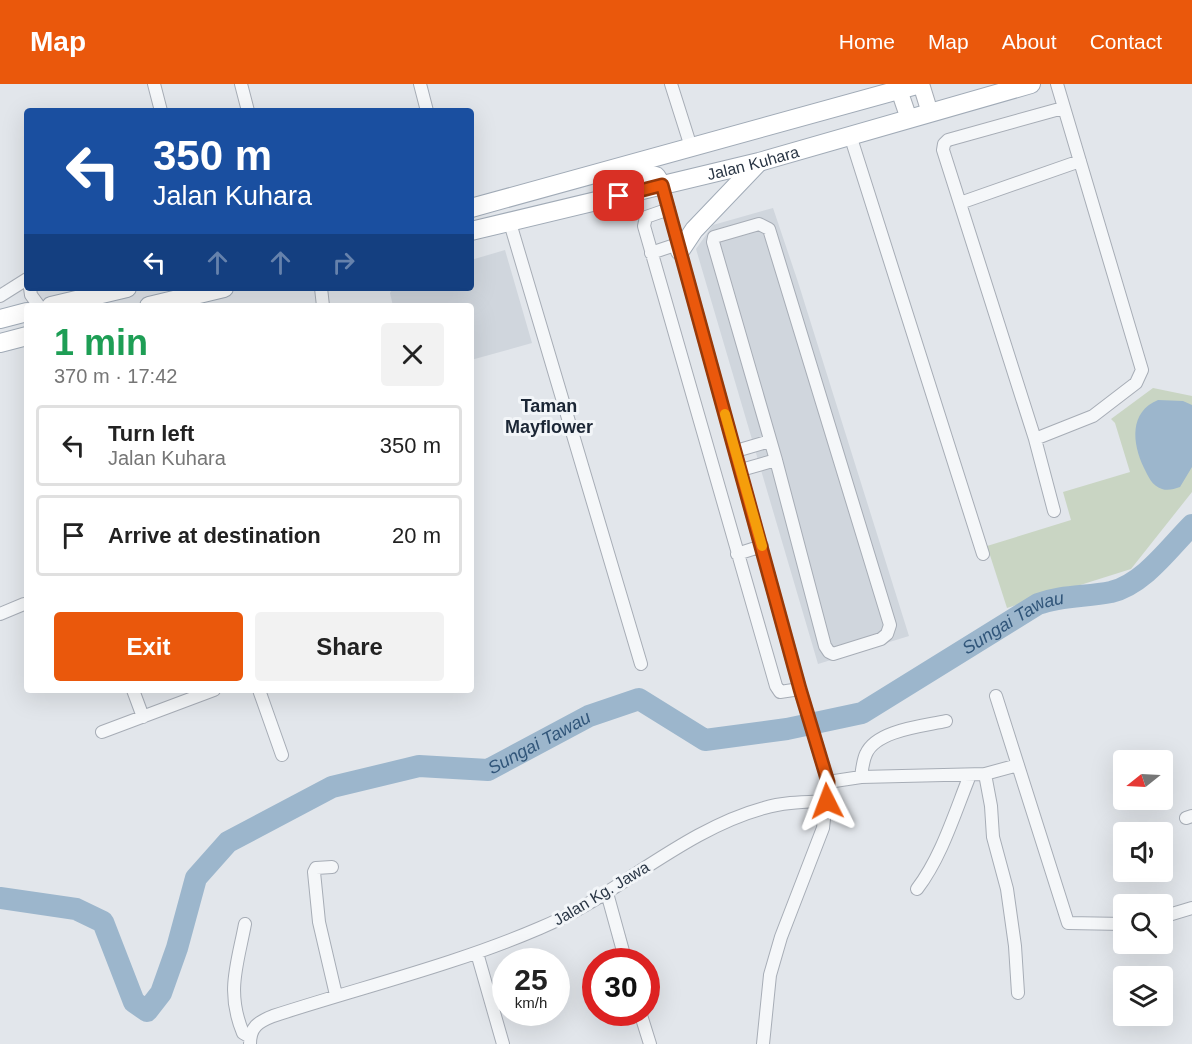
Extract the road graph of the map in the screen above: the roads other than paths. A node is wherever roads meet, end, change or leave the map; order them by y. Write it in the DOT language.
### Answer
graph roads {
  1 [pos="154,84"];
  2 [pos="241,84"];
  3 [pos="420,84"];
  4 [pos="671,84"];
  5 [pos="866,84"];
  6 [pos="920,84"];
  7 [pos="1031,84"];
  8 [pos="1057,84"];
  9 [pos="898,87"];
  10 [pos="838,107"];
  11 [pos="160,108"];
  12 [pos="247,108"];
  13 [pos="426,108"];
  14 [pos="1063,108"];
  15 [pos="930,113"];
  16 [pos="909,119"];
  17 [pos="850,135"];
  18 [pos="690,147"];
  19 [pos="759,162"];
  20 [pos="1080,162"];
  21 [pos="591,176"];
  22 [pos="662,185"];
  23 [pos="960,203"];
  24 [pos="474,207"];
  25 [pos="669,209"];
  26 [pos="510,223"];
  27 [pos="474,230"];
  28 [pos="679,248"];
  29 [pos="651,253"];
  30 [pos="24,281"];
  31 [pos="114,291"];
  32 [pos="212,291"];
  33 [pos="0,296"];
  34 [pos="64,303"];
  35 [pos="162,303"];
  36 [pos="24,313"];
  37 [pos="0,319"];
  38 [pos="24,337"];
  39 [pos="0,343"];
  40 [pos="1035,439"];
  41 [pos="770,441"];
  42 [pos="736,451"];
  43 [pos="776,460"];
  44 [pos="741,470"];
  45 [pos="1054,512"];
  46 [pos="762,546"];
  47 [pos="738,554"];
  48 [pos="983,554"];
  49 [pos="24,604"];
  50 [pos="0,614"];
  51 [pos="641,664"];
  52 [pos="800,689"];
  53 [pos="134,693"];
  54 [pos="206,693"];
  55 [pos="261,693"];
  56 [pos="996,696"];
  57 [pos="143,717"];
  58 [pos="946,722"];
  59 [pos="102,732"];
  60 [pos="282,755"];
  61 [pos="1018,765"];
  62 [pos="985,774"];
  63 [pos="970,775"];
  64 [pos="861,777"];
  65 [pos="828,782"];
  66 [pos="827,801"];
  67 [pos="332,867"];
  68 [pos="917,889"];
  69 [pos="607,892"];
  70 [pos="1192,908"];
  71 [pos="1173,914"];
  72 [pos="245,924"];
  73 [pos="1113,924"];
  74 [pos="622,948"];
  75 [pos="477,953"];
  76 [pos="1018,993"];
  77 [pos="336,995"];
  78 [pos="644,1026"];
  79 [pos="250,1040"];
  80 [pos="503,1044"];
  81 [pos="650,1044"];
  82 [pos="763,1044"];
  1 -- 11 [label="street"];
  2 -- 12 [label="street"];
  3 -- 13 [label="street"];
  4 -- 18 [label="street"];
  5 -- 10 [label="main road"];
  6 -- 9 [label="main road, Jalan Kuhara"];
  6 -- 15 [label="main road"];
  7 -- 15 [label="main road, Jalan Kuhara"];
  8 -- 14 [label="street"];
  9 -- 10 [label="main road, Jalan Kuhara"];
  9 -- 16 [label="main road"];
  10 -- 18 [label="main road, Jalan Kuhara"];
  14 -- 20 [label="street"];
  14 -- 23 [label="street"];
  15 -- 16 [label="main road, Jalan Kuhara"];
  16 -- 17 [label="main road, Jalan Kuhara"];
  17 -- 19 [label="main road, Jalan Kuhara"];
  17 -- 48 [label="street"];
  18 -- 21 [label="main road, Jalan Kuhara"];
  19 -- 22 [label="main road, Jalan Kuhara"];
  19 -- 28 [label="main road"];
  20 -- 23 [label="street"];
  20 -- 40 [label="street"];
  21 -- 22 [label="main road"];
  21 -- 24 [label="main road, Jalan Kuhara"];
  22 -- 25 [label="street"];
  22 -- 26 [label="main road, Jalan Kuhara"];
  23 -- 40 [label="street"];
  25 -- 28 [label="street"];
  25 -- 29 [label="street"];
  26 -- 27 [label="main road, Jalan Kuhara"];
  26 -- 51 [label="street"];
  28 -- 29 [label="street"];
  28 -- 42 [label="street"];
  29 -- 47 [label="street"];
  30 -- 33 [label="street"];
  31 -- 34 [label="main road"];
  32 -- 35 [label="main road"];
  36 -- 37 [label="main road"];
  38 -- 39 [label="main road"];
  40 -- 45 [label="street"];
  41 -- 42 [label="street"];
  41 -- 43 [label="street"];
  41 -- 43 [label="street"];
  42 -- 44 [label="street"];
  43 -- 44 [label="street"];
  44 -- 46 [label="street"];
  46 -- 47 [label="street"];
  46 -- 52 [label="street"];
  47 -- 52 [label="street"];
  49 -- 50 [label="street"];
  52 -- 65 [label="street"];
  53 -- 57 [label="street"];
  54 -- 57 [label="street"];
  55 -- 60 [label="street"];
  56 -- 61 [label="street"];
  57 -- 59 [label="street"];
  58 -- 64 [label="street"];
  61 -- 62 [label="street"];
  61 -- 73 [label="street"];
  62 -- 63 [label="street"];
  62 -- 76 [label="street"];
  63 -- 64 [label="street"];
  63 -- 68 [label="street"];
  64 -- 65 [label="street"];
  65 -- 66 [label="street"];
  66 -- 69 [label="street, Jalan Kg. Jawa"];
  66 -- 82 [label="street"];
  67 -- 77 [label="street"];
  69 -- 74 [label="street"];
  69 -- 75 [label="street, Jalan Kg. Jawa"];
  70 -- 71 [label="street"];
  72 -- 79 [label="street"];
  75 -- 77 [label="street, Jalan Kg. Jawa"];
  75 -- 80 [label="street"];
  77 -- 79 [label="street, Jalan Kg. Jawa"];
  78 -- 81 [label="street"];
}
